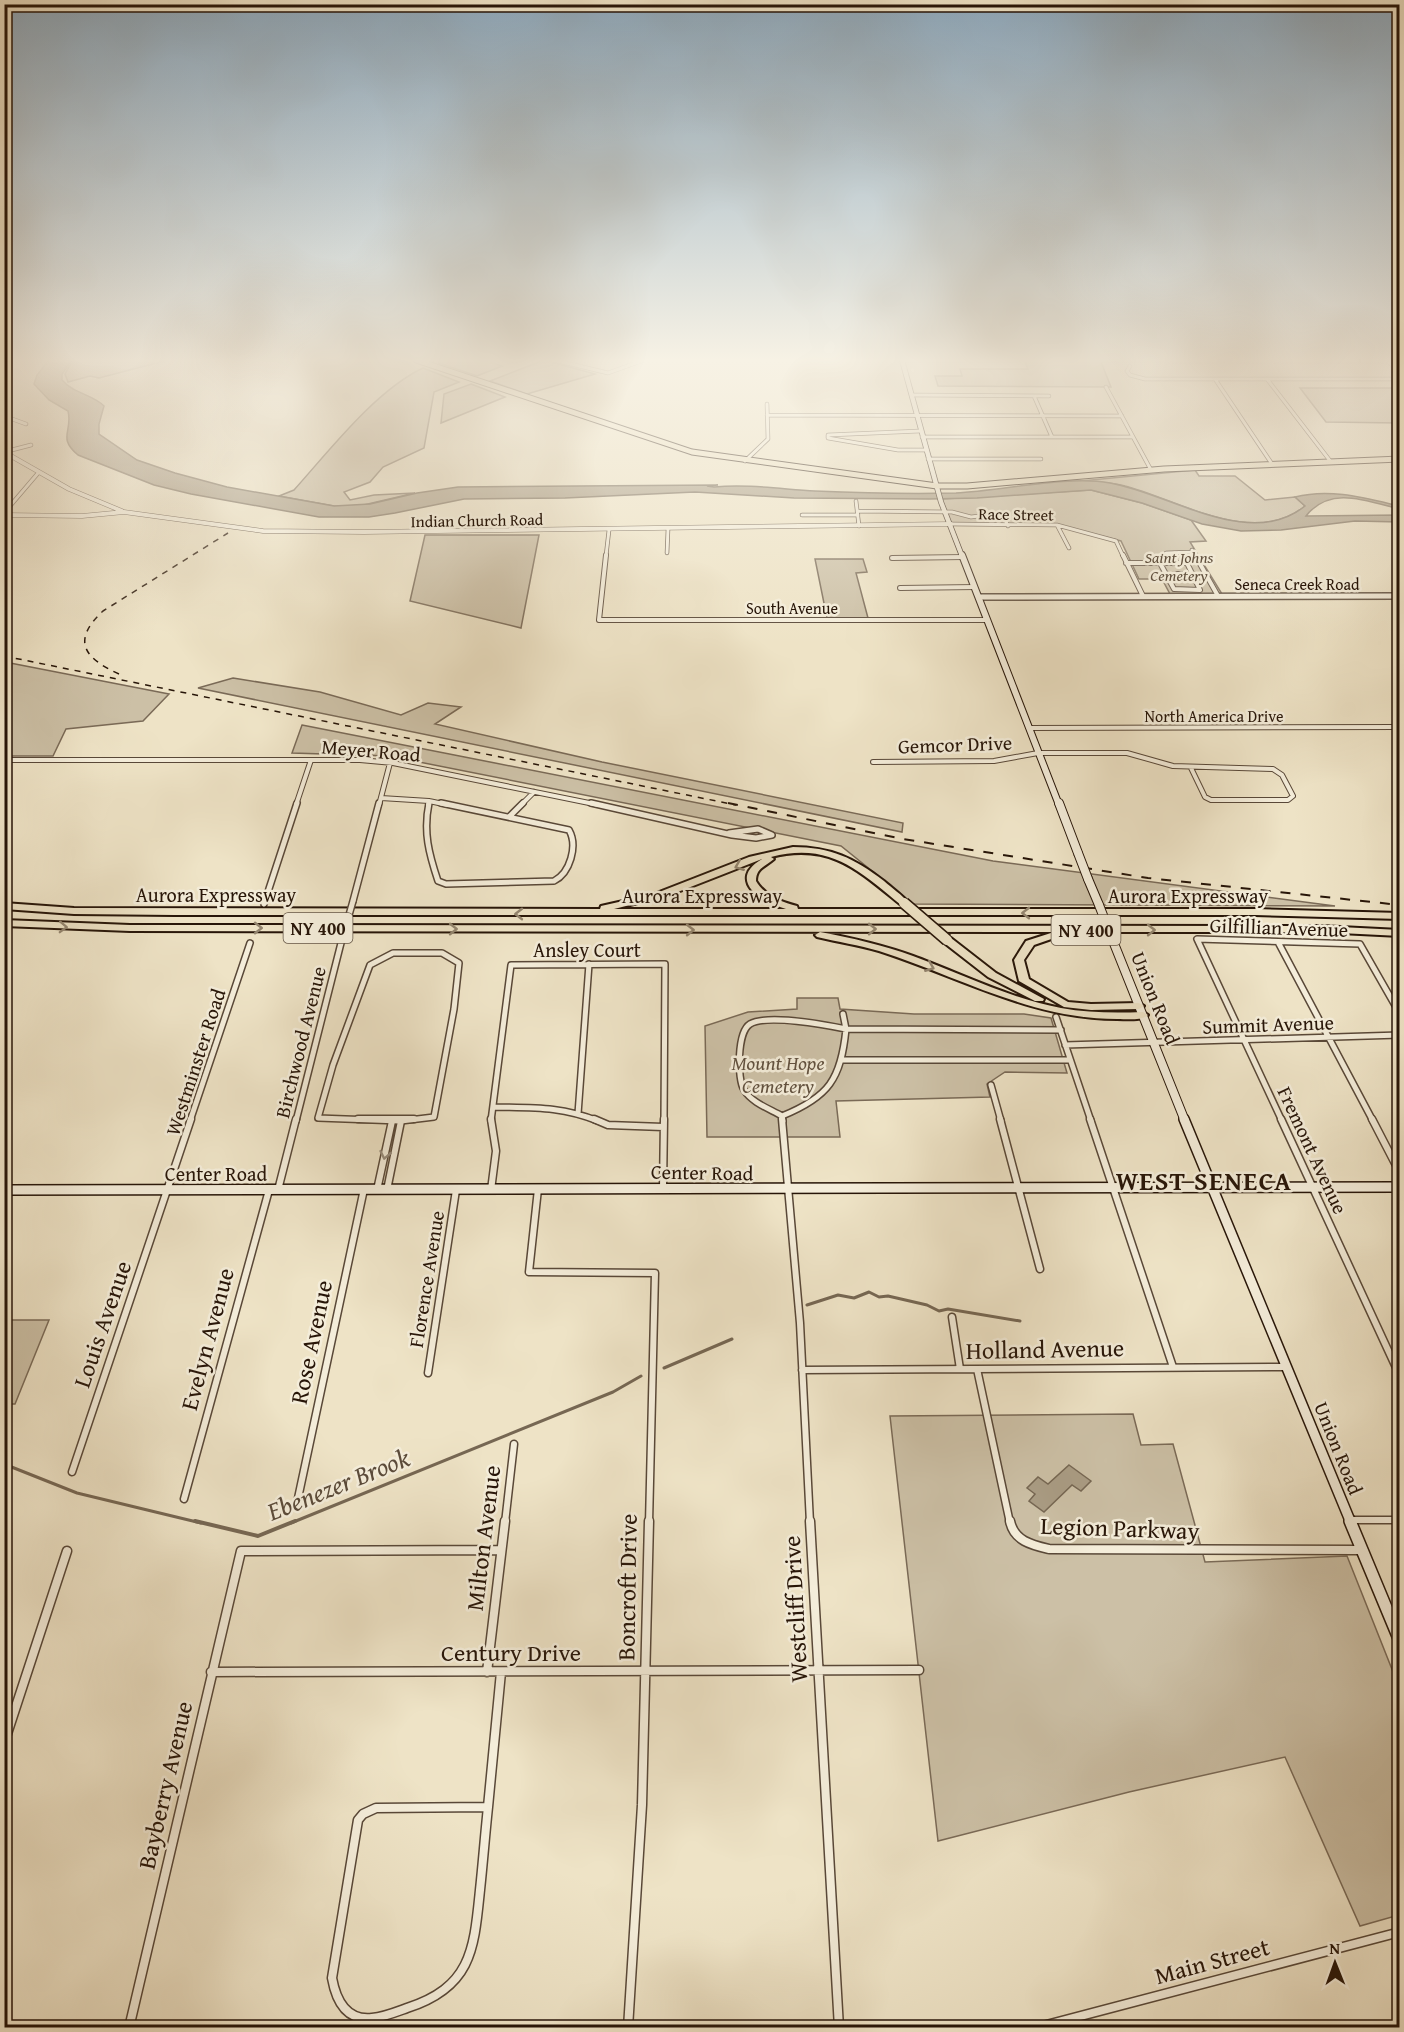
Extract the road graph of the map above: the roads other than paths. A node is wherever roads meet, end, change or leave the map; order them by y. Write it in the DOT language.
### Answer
graph roads {
  1 [pos="8,455"];
  2 [pos="709,455"];
  3 [pos="751,455"];
  4 [pos="927,455"];
  5 [pos="1143,455"];
  6 [pos="1266,455"];
  7 [pos="1326,455"];
  8 [pos="928,459"];
  9 [pos="1041,459"];
  10 [pos="1400,459"];
  11 [pos="744,461"];
  12 [pos="1331,462"];
  13 [pos="1272,464"];
  14 [pos="1151,470"];
  15 [pos="39,472"];
  16 [pos="937,488"];
  17 [pos="856,501"];
  18 [pos="124,512"];
  19 [pos="946,512"];
  20 [pos="857,513"];
  21 [pos="4,514"];
  22 [pos="802,515"];
  23 [pos="951,524"];
  24 [pos="1057,525"];
  25 [pos="859,526"];
  26 [pos="1008,526"];
  27 [pos="668,529"];
  28 [pos="609,530"];
  29 [pos="1116,541"];
  30 [pos="1069,548"];
  31 [pos="667,553"];
  32 [pos="963,556"];
  33 [pos="892,558"];
  34 [pos="1126,563"];
  35 [pos="1160,563"];
  36 [pos="1173,563"];
  37 [pos="1167,576"];
  38 [pos="1173,576"];
  39 [pos="1187,576"];
  40 [pos="1194,576"];
  41 [pos="1207,577"];
  42 [pos="975,587"];
  43 [pos="900,588"];
  44 [pos="1143,596"];
  45 [pos="1218,596"];
  46 [pos="1400,596"];
  47 [pos="979,597"];
  48 [pos="987,620"];
  49 [pos="1400,727"];
  50 [pos="1029,728"];
  51 [pos="1038,753"];
  52 [pos="4,760"];
  53 [pos="311,760"];
  54 [pos="390,762"];
  55 [pos="873,762"];
  56 [pos="1191,768"];
  57 [pos="534,792"];
  58 [pos="381,798"];
  59 [pos="429,801"];
  60 [pos="509,817"];
  61 [pos="729,833"];
  62 [pos="264,904"];
  63 [pos="900,904"];
  64 [pos="4,906"];
  65 [pos="830,912"];
  66 [pos="547,914"];
  67 [pos="1400,916"];
  68 [pos="4,923"];
  69 [pos="772,929"];
  70 [pos="1083,930"];
  71 [pos="1400,933"];
  72 [pos="1197,939"];
  73 [pos="943,940"];
  74 [pos="1278,942"];
  75 [pos="250,943"];
  76 [pos="589,964"];
  77 [pos="1029,1002"];
  78 [pos="1064,1004"];
  79 [pos="1141,1011"];
  80 [pos="843,1014"];
  81 [pos="1400,1014"];
  82 [pos="1056,1017"];
  83 [pos="846,1029"];
  84 [pos="1060,1030"];
  85 [pos="1400,1035"];
  86 [pos="1327,1037"];
  87 [pos="1244,1040"];
  88 [pos="1154,1043"];
  89 [pos="1065,1045"];
  90 [pos="842,1060"];
  91 [pos="1070,1060"];
  92 [pos="991,1085"];
  93 [pos="493,1107"];
  94 [pos="578,1113"];
  95 [pos="782,1116"];
  96 [pos="392,1121"];
  97 [pos="401,1121"];
  98 [pos="663,1127"];
  99 [pos="1400,1173"];
  100 [pos="1213,1187"];
  101 [pos="1312,1187"];
  102 [pos="1400,1187"];
  103 [pos="663,1188"];
  104 [pos="1018,1188"];
  105 [pos="1114,1188"];
  106 [pos="4,1190"];
  107 [pos="168,1190"];
  108 [pos="273,1190"];
  109 [pos="364,1190"];
  110 [pos="382,1190"];
  111 [pos="456,1190"];
  112 [pos="491,1190"];
  113 [pos="538,1190"];
  114 [pos="791,1190"];
  115 [pos="1040,1269"];
  116 [pos="952,1317"];
  117 [pos="1173,1367"];
  118 [pos="1287,1367"];
  119 [pos="960,1369"];
  120 [pos="977,1369"];
  121 [pos="802,1370"];
  122 [pos="428,1373"];
  123 [pos="1400,1376"];
  124 [pos="514,1444"];
  125 [pos="72,1472"];
  126 [pos="184,1499"];
  127 [pos="297,1503"];
  128 [pos="1348,1520"];
  129 [pos="1400,1520"];
  130 [pos="501,1550"];
  131 [pos="1360,1550"];
  132 [pos="67,1551"];
  133 [pos="1400,1641"];
  134 [pos="817,1670"];
  135 [pos="919,1670"];
  136 [pos="644,1671"];
  137 [pos="211,1672"];
  138 [pos="487,1672"];
  139 [pos="501,1672"];
  140 [pos="4,1743"];
  141 [pos="488,1807"];
  142 [pos="1400,1932"];
  143 [pos="129,2028"];
  144 [pos="628,2028"];
  145 [pos="839,2028"];
  146 [pos="1035,2028"];
  1 -- 15 [label="street"];
  2 -- 11 [label="main road"];
  3 -- 11 [label="street"];
  4 -- 8 [label="main road, Union Road"];
  5 -- 14 [label="street"];
  6 -- 13 [label="street"];
  7 -- 12 [label="street"];
  8 -- 9 [label="street"];
  8 -- 16 [label="main road, Union Road"];
  10 -- 12 [label="main road"];
  11 -- 16 [label="main road"];
  12 -- 13 [label="main road"];
  13 -- 14 [label="main road"];
  14 -- 16 [label="main road"];
  15 -- 18 [label="street"];
  15 -- 21 [label="street"];
  16 -- 19 [label="main road, Union Road"];
  17 -- 20 [label="street"];
  18 -- 21 [label="street, Indian Church Road"];
  18 -- 28 [label="street, Indian Church Road"];
  19 -- 20 [label="street"];
  19 -- 23 [label="main road, Union Road"];
  19 -- 26 [label="street"];
  20 -- 22 [label="street"];
  20 -- 25 [label="street"];
  23 -- 25 [label="street, Indian Church Road"];
  23 -- 26 [label="street, Race Street"];
  23 -- 32 [label="main road, Union Road"];
  24 -- 26 [label="street, Race Street"];
  24 -- 29 [label="street, Race Street"];
  24 -- 30 [label="street"];
  25 -- 27 [label="street, Indian Church Road"];
  27 -- 28 [label="street, Indian Church Road"];
  27 -- 31 [label="street"];
  28 -- 48 [label="street, South Avenue"];
  29 -- 34 [label="street"];
  32 -- 33 [label="street"];
  32 -- 42 [label="main road, Union Road"];
  34 -- 35 [label="street"];
  34 -- 44 [label="street"];
  35 -- 36 [label="street"];
  35 -- 37 [label="street"];
  36 -- 40 [label="street"];
  36 -- 41 [label="street"];
  37 -- 38 [label="street"];
  37 -- 40 [label="street"];
  38 -- 39 [label="street"];
  39 -- 40 [label="street"];
  40 -- 41 [label="street"];
  41 -- 45 [label="street"];
  42 -- 43 [label="street"];
  42 -- 47 [label="main road, Union Road"];
  44 -- 45 [label="street, Seneca Creek Road"];
  44 -- 47 [label="street, Seneca Creek Road"];
  45 -- 46 [label="street, Seneca Creek Road"];
  47 -- 48 [label="main road, Union Road"];
  48 -- 50 [label="main road, Union Road"];
  49 -- 50 [label="street, North America Drive"];
  50 -- 51 [label="main road, Union Road"];
  51 -- 55 [label="street, Gemcor Drive"];
  51 -- 56 [label="street"];
  51 -- 79 [label="main road, Union Road, bridge"];
  52 -- 53 [label="street, Meyer Road"];
  53 -- 54 [label="street, Meyer Road"];
  53 -- 62 [label="street"];
  54 -- 57 [label="street, Meyer Road"];
  54 -- 58 [label="street, Birchwood Avenue"];
  56 -- 56 [label="street"];
  57 -- 60 [label="street"];
  57 -- 61 [label="street, Meyer Road"];
  58 -- 59 [label="street"];
  58 -- 108 [label="street, Birchwood Avenue, bridge"];
  59 -- 60 [label="street"];
  59 -- 60 [label="street"];
  61 -- 61 [label="street, Meyer Road"];
  63 -- 65 [label="highway"];
  63 -- 66 [label="highway, one-way"];
  63 -- 73 [label="highway"];
  66 -- 64 [label="highway, Aurora Expressway / NY 400, one-way"];
  65 -- 66 [label="highway, Aurora Expressway / NY 400"];
  67 -- 65 [label="highway, Aurora Expressway / NY 400, one-way"];
  68 -- 69 [label="highway, Aurora Expressway / NY 400, one-way"];
  69 -- 70 [label="highway, Aurora Expressway / NY 400, one-way"];
  69 -- 77 [label="highway, one-way"];
  70 -- 71 [label="highway, Aurora Expressway / NY 400, one-way"];
  70 -- 78 [label="highway"];
  72 -- 74 [label="street, Gilfillian Avenue"];
  72 -- 87 [label="street, Fremont Avenue"];
  73 -- 77 [label="highway"];
  73 -- 78 [label="highway"];
  74 -- 81 [label="street, Gilfillian Avenue"];
  74 -- 86 [label="street"];
  75 -- 107 [label="street, Westminster Road"];
  76 -- 93 [label="street, Ansley Court"];
  76 -- 94 [label="street"];
  76 -- 98 [label="street, Ansley Court"];
  77 -- 79 [label="highway"];
  78 -- 79 [label="highway"];
  79 -- 88 [label="main road, Union Road"];
  80 -- 83 [label="street"];
  82 -- 84 [label="street"];
  83 -- 84 [label="street"];
  83 -- 90 [label="street"];
  83 -- 95 [label="street"];
  84 -- 89 [label="street"];
  85 -- 86 [label="street, Summit Avenue"];
  86 -- 87 [label="street, Summit Avenue"];
  86 -- 99 [label="street"];
  87 -- 88 [label="street, Summit Avenue"];
  87 -- 101 [label="street, Fremont Avenue"];
  88 -- 89 [label="street, Summit Avenue"];
  88 -- 100 [label="main road, Union Road"];
  89 -- 91 [label="street"];
  90 -- 91 [label="street"];
  90 -- 95 [label="street"];
  91 -- 105 [label="street"];
  92 -- 104 [label="street"];
  93 -- 94 [label="street"];
  93 -- 112 [label="street, Ansley Court"];
  94 -- 98 [label="street"];
  95 -- 114 [label="street, Westcliff Drive"];
  96 -- 97 [label="street"];
  96 -- 97 [label="street"];
  96 -- 110 [label="street, one-way"];
  97 -- 110 [label="street"];
  98 -- 103 [label="street, Ansley Court"];
  100 -- 101 [label="main road, Center Road"];
  100 -- 105 [label="main road, Center Road"];
  100 -- 118 [label="main road, Union Road"];
  101 -- 102 [label="main road, Center Road"];
  101 -- 123 [label="street, Fremont Avenue"];
  103 -- 113 [label="main road, Center Road"];
  103 -- 114 [label="main road, Center Road"];
  104 -- 105 [label="main road, Center Road"];
  104 -- 114 [label="main road, Center Road"];
  104 -- 115 [label="street"];
  105 -- 117 [label="street"];
  106 -- 107 [label="main road, Center Road"];
  107 -- 108 [label="main road, Center Road"];
  107 -- 125 [label="street, Louis Avenue"];
  108 -- 109 [label="main road, Center Road"];
  108 -- 126 [label="street, Evelyn Avenue"];
  109 -- 110 [label="main road, Center Road"];
  109 -- 127 [label="street, Rose Avenue"];
  110 -- 111 [label="main road, Center Road"];
  111 -- 112 [label="main road, Center Road"];
  111 -- 122 [label="street, Florence Avenue"];
  112 -- 113 [label="main road, Center Road"];
  113 -- 136 [label="street, Boncroft Drive"];
  114 -- 121 [label="street, Westcliff Drive"];
  116 -- 119 [label="street"];
  117 -- 118 [label="street, Holland Avenue"];
  117 -- 120 [label="street, Holland Avenue"];
  118 -- 128 [label="main road, Union Road"];
  119 -- 120 [label="street, Holland Avenue"];
  119 -- 121 [label="street, Holland Avenue"];
  120 -- 131 [label="street, Legion Parkway"];
  121 -- 134 [label="street, Westcliff Drive"];
  124 -- 130 [label="street, Milton Avenue"];
  128 -- 129 [label="street"];
  128 -- 131 [label="main road, Union Road"];
  130 -- 137 [label="street, Bayberry Avenue"];
  130 -- 138 [label="street, Milton Avenue"];
  131 -- 133 [label="main road, Union Road"];
  132 -- 140 [label="street"];
  134 -- 135 [label="street, Century Drive"];
  134 -- 136 [label="street, Century Drive"];
  134 -- 145 [label="street, Westcliff Drive"];
  136 -- 139 [label="street, Century Drive"];
  136 -- 144 [label="street, Boncroft Drive"];
  137 -- 138 [label="street, Century Drive"];
  137 -- 143 [label="street, Bayberry Avenue"];
  138 -- 139 [label="street, Century Drive"];
  139 -- 141 [label="street"];
  141 -- 141 [label="street"];
  142 -- 146 [label="street, Main Street"];
}
